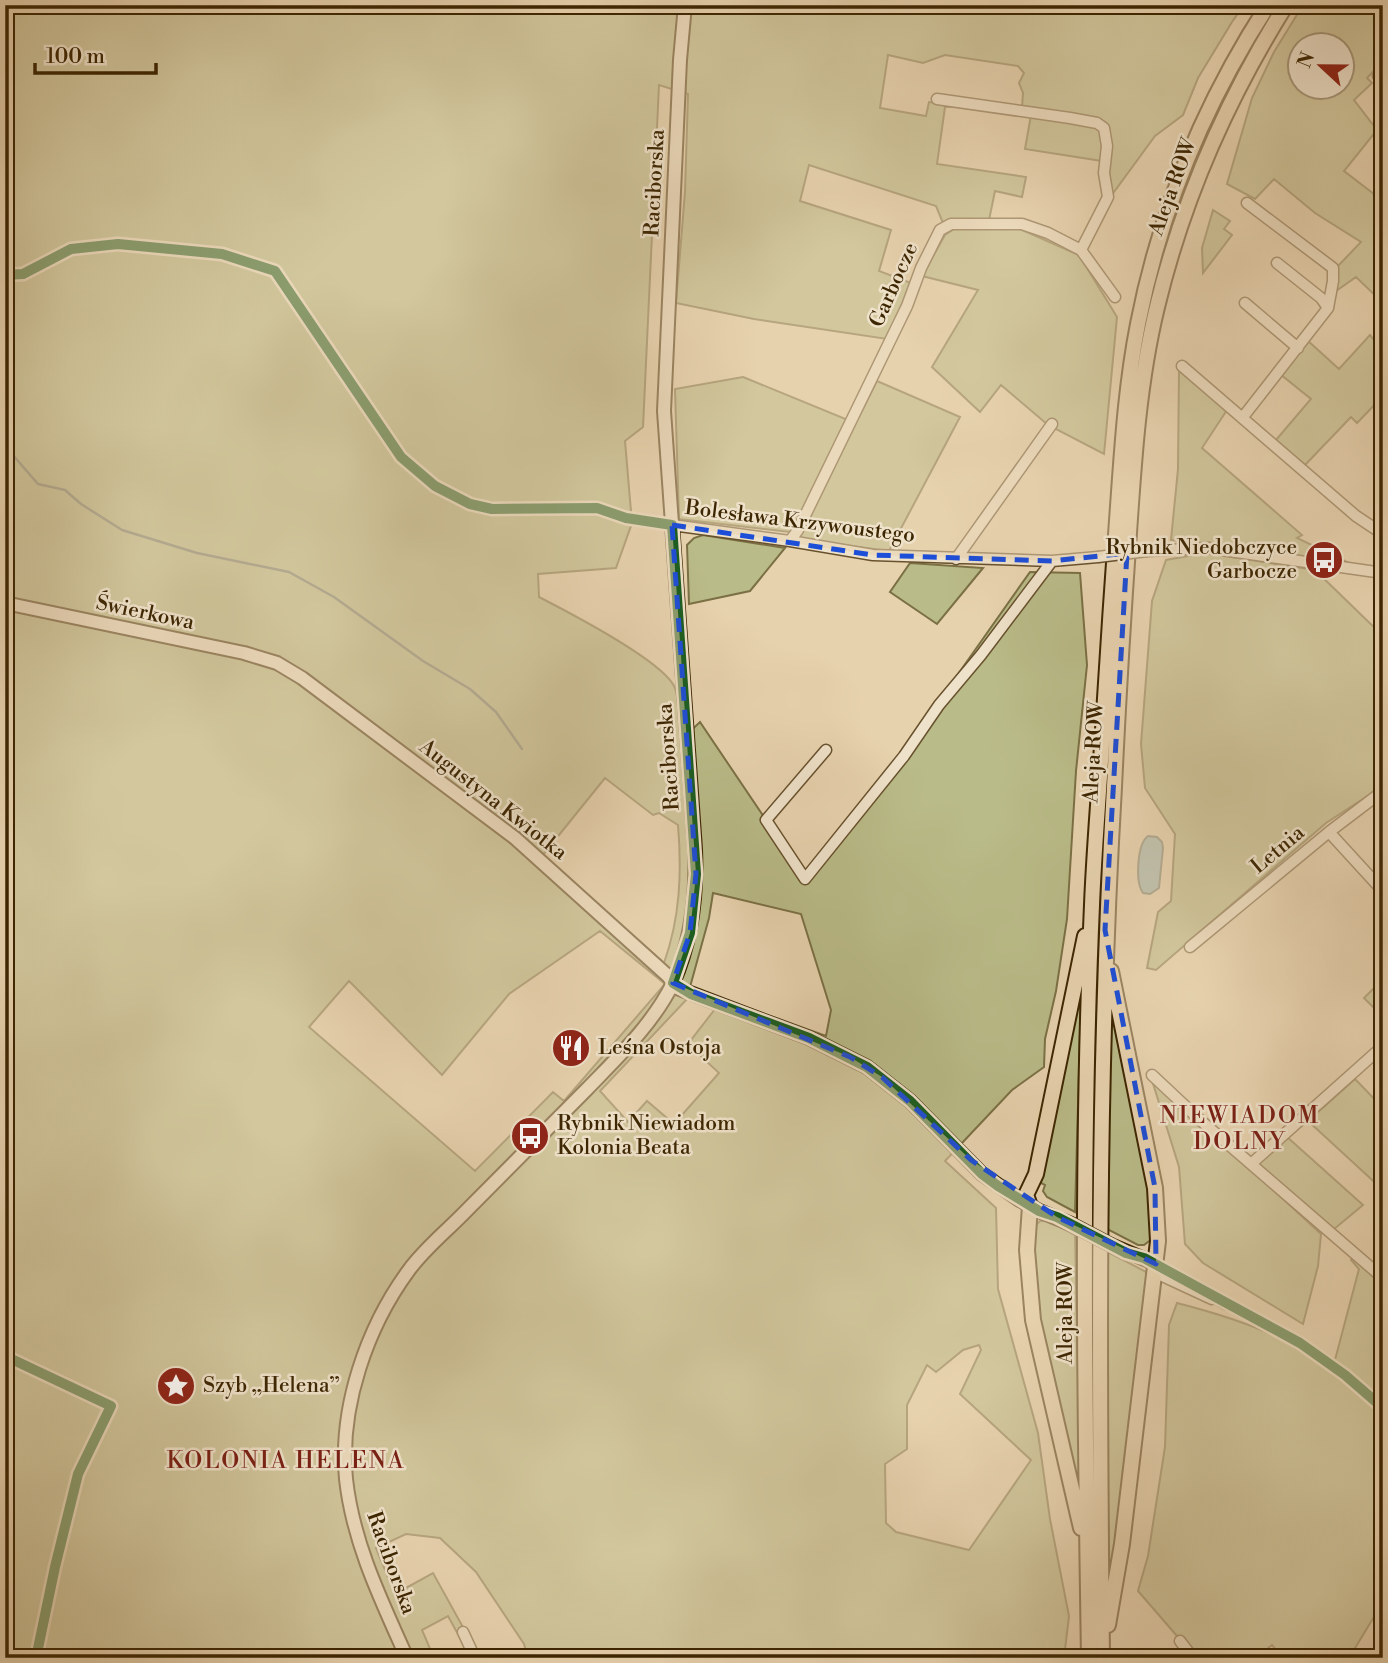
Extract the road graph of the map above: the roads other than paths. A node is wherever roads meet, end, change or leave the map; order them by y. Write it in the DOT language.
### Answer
graph roads {
  1 [pos="685,5"];
  2 [pos="1268,5"];
  3 [pos="1286,5"];
  4 [pos="937,99"];
  5 [pos="1247,203"];
  6 [pos="1081,250"];
  7 [pos="1277,262"];
  8 [pos="1115,297"];
  9 [pos="1245,303"];
  10 [pos="1328,309"];
  11 [pos="1298,348"];
  12 [pos="1182,366"];
  13 [pos="1243,417"];
  14 [pos="1052,424"];
  15 [pos="672,525"];
  16 [pos="1383,534"];
  17 [pos="790,541"];
  18 [pos="956,559"];
  19 [pos="1052,561"];
  20 [pos="1383,573"];
  21 [pos="5,603"];
  22 [pos="277,663"];
  23 [pos="825,750"];
  24 [pos="1383,791"];
  25 [pos="1329,832"];
  26 [pos="1383,891"];
  27 [pos="1092,904"];
  28 [pos="1105,930"];
  29 [pos="1190,947"];
  30 [pos="673,982"];
  31 [pos="1383,1045"];
  32 [pos="1152,1075"];
  33 [pos="1251,1164"];
  34 [pos="1028,1200"];
  35 [pos="1156,1268"];
  36 [pos="1383,1278"];
  37 [pos="1087,1554"];
  38 [pos="463,1632"];
  39 [pos="1180,1642"];
  40 [pos="407,1658"];
  41 [pos="475,1658"];
  42 [pos="1089,1658"];
  43 [pos="1102,1658"];
  44 [pos="1194,1658"];
  1 -- 15 [label="main road, Raciborska"];
  2 -- 27 [label="main road, Aleja ROW"];
  3 -- 28 [label="main road, Aleja ROW"];
  4 -- 6 [label="street"];
  5 -- 10 [label="street"];
  6 -- 8 [label="street, Garbocze"];
  6 -- 17 [label="street, Garbocze"];
  7 -- 10 [label="street"];
  9 -- 11 [label="street"];
  10 -- 11 [label="street"];
  11 -- 13 [label="street"];
  12 -- 13 [label="street"];
  13 -- 16 [label="street"];
  14 -- 18 [label="street"];
  15 -- 17 [label="street, Bolesława Krzywoustego"];
  15 -- 30 [label="main road, Raciborska"];
  17 -- 18 [label="street, Bolesława Krzywoustego"];
  18 -- 19 [label="street, Bolesława Krzywoustego"];
  19 -- 20 [label="street, Bolesława Krzywoustego, bridge"];
  19 -- 23 [label="street"];
  21 -- 22 [label="main road, Świerkowa"];
  22 -- 30 [label="main road, Augustyna Kwiotka"];
  24 -- 25 [label="street"];
  25 -- 26 [label="street, Letnia"];
  25 -- 29 [label="street, Letnia"];
  27 -- 34 [label="main road"];
  27 -- 37 [label="main road, Aleja ROW"];
  28 -- 35 [label="main road"];
  28 -- 43 [label="main road, Aleja ROW"];
  30 -- 34 [label="main road, Augustyna Kwiotka"];
  30 -- 40 [label="main road, Raciborska"];
  31 -- 33 [label="street"];
  32 -- 33 [label="street"];
  33 -- 36 [label="street"];
  34 -- 35 [label="main road, Augustyna Kwiotka, bridge"];
  34 -- 37 [label="main road"];
  35 -- 35 [label="street"];
  35 -- 43 [label="main road"];
  37 -- 42 [label="main road, Aleja ROW"];
  38 -- 41 [label="street"];
  39 -- 44 [label="street"];
}
